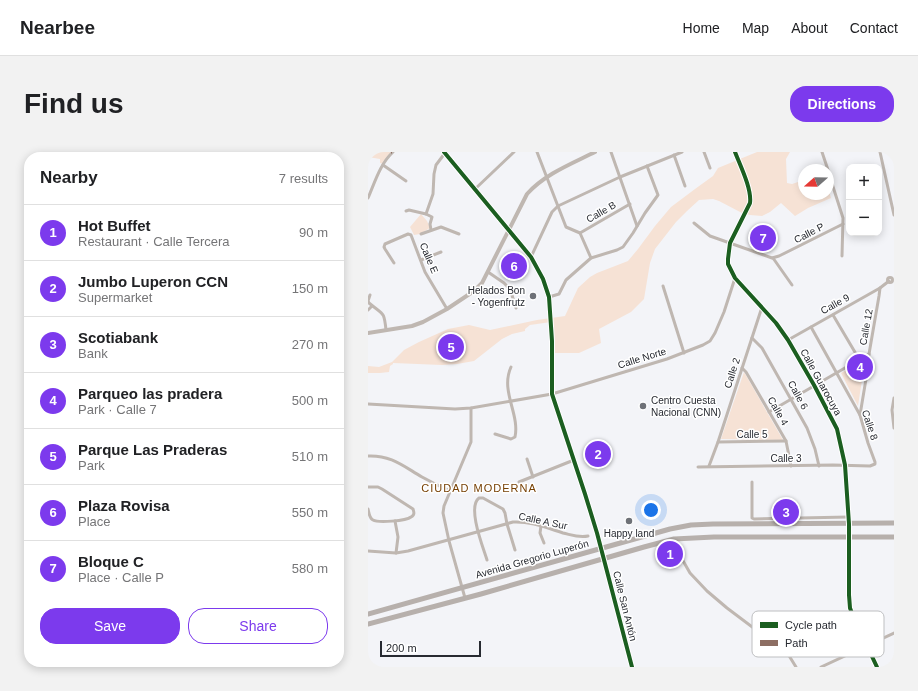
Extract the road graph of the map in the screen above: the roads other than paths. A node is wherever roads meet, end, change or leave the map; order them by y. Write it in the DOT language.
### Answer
graph roads {
  1 [pos="393,152"];
  2 [pos="514,152"];
  3 [pos="537,152"];
  4 [pos="594,152"];
  5 [pos="611,152"];
  6 [pos="682,152"];
  7 [pos="704,152"];
  8 [pos="735,152"];
  9 [pos="822,152"];
  10 [pos="886,152"];
  11 [pos="445,153"];
  12 [pos="881,153"];
  13 [pos="674,155"];
  14 [pos="826,164"];
  15 [pos="383,165"];
  16 [pos="647,166"];
  17 [pos="710,168"];
  18 [pos="546,177"];
  19 [pos="620,177"];
  20 [pos="406,181"];
  21 [pos="686,186"];
  22 [pos="474,190"];
  23 [pos="834,190"];
  24 [pos="368,198"];
  25 [pos="630,204"];
  26 [pos="558,206"];
  27 [pos="406,211"];
  28 [pos="426,214"];
  29 [pos="894,215"];
  30 [pos="694,223"];
  31 [pos="843,224"];
  32 [pos="637,226"];
  33 [pos="431,230"];
  34 [pos="509,230"];
  35 [pos="580,233"];
  36 [pos="421,234"];
  37 [pos="459,234"];
  38 [pos="730,243"];
  39 [pos="441,252"];
  40 [pos="842,256"];
  41 [pos="531,258"];
  42 [pos="592,258"];
  43 [pos="773,258"];
  44 [pos="420,260"];
  45 [pos="394,263"];
  46 [pos="488,272"];
  47 [pos="735,278"];
  48 [pos="889,281"];
  49 [pos="792,285"];
  50 [pos="663,286"];
  51 [pos="880,288"];
  52 [pos="370,295"];
  53 [pos="549,297"];
  54 [pos="372,306"];
  55 [pos="762,307"];
  56 [pos="448,308"];
  57 [pos="516,308"];
  58 [pos="368,310"];
  59 [pos="833,315"];
  60 [pos="811,327"];
  61 [pos="386,330"];
  62 [pos="368,333"];
  63 [pos="752,338"];
  64 [pos="788,340"];
  65 [pos="684,353"];
  66 [pos="869,354"];
  67 [pos="859,359"];
  68 [pos="511,367"];
  69 [pos="742,368"];
  70 [pos="836,372"];
  71 [pos="814,385"];
  72 [pos="552,394"];
  73 [pos="894,398"];
  74 [pos="791,399"];
  75 [pos="511,401"];
  76 [pos="368,404"];
  77 [pos="471,408"];
  78 [pos="769,412"];
  79 [pos="860,415"];
  80 [pos="894,428"];
  81 [pos="495,434"];
  82 [pos="786,441"];
  83 [pos="718,442"];
  84 [pos="368,456"];
  85 [pos="527,459"];
  86 [pos="574,460"];
  87 [pos="845,465"];
  88 [pos="874,465"];
  89 [pos="709,466"];
  90 [pos="791,466"];
  91 [pos="819,466"];
  92 [pos="698,467"];
  93 [pos="533,477"];
  94 [pos="519,482"];
  95 [pos="752,482"];
  96 [pos="368,488"];
  97 [pos="450,491"];
  98 [pos="368,508"];
  99 [pos="849,517"];
  100 [pos="395,521"];
  101 [pos="894,523"];
  102 [pos="507,524"];
  103 [pos="849,524"];
  104 [pos="541,526"];
  105 [pos="478,532"];
  106 [pos="588,536"];
  107 [pos="894,536"];
  108 [pos="849,537"];
  109 [pos="674,539"];
  110 [pos="449,541"];
  111 [pos="544,543"];
  112 [pos="601,549"];
  113 [pos="515,550"];
  114 [pos="368,551"];
  115 [pos="396,553"];
  116 [pos="604,559"];
  117 [pos="487,560"];
  118 [pos="462,588"];
  119 [pos="465,598"];
  120 [pos="851,611"];
  121 [pos="368,614"];
  122 [pos="368,624"];
  123 [pos="752,627"];
  124 [pos="894,633"];
  125 [pos="884,637"];
  126 [pos="790,657"];
  127 [pos="842,657"];
  128 [pos="872,657"];
  129 [pos="632,667"];
  130 [pos="796,667"];
  131 [pos="821,667"];
  132 [pos="877,667"];
  1 -- 15 [label="street"];
  2 -- 22 [label="street"];
  3 -- 18 [label="street"];
  4 -- 18 [label="street"];
  5 -- 19 [label="street"];
  6 -- 13 [label="street"];
  7 -- 17 [label="street"];
  8 -- 38 [label="street, Calle Guarocuya"];
  9 -- 14 [label="street"];
  10 -- 12 [label="street"];
  11 -- 22 [label="street, Calle San Antón"];
  11 -- 28 [label="street"];
  12 -- 29 [label="street"];
  13 -- 16 [label="street"];
  13 -- 21 [label="street"];
  15 -- 20 [label="street"];
  15 -- 24 [label="street"];
  16 -- 19 [label="street"];
  16 -- 32 [label="street"];
  18 -- 26 [label="street"];
  18 -- 34 [label="street"];
  19 -- 25 [label="street"];
  19 -- 26 [label="street"];
  22 -- 34 [label="street, Calle San Antón"];
  23 -- 31 [label="street"];
  25 -- 32 [label="street"];
  25 -- 35 [label="street, Calle B"];
  26 -- 35 [label="street"];
  26 -- 41 [label="street"];
  27 -- 28 [label="street"];
  28 -- 33 [label="street"];
  30 -- 38 [label="street"];
  31 -- 40 [label="street"];
  31 -- 43 [label="street, Calle P"];
  32 -- 42 [label="street"];
  33 -- 36 [label="street"];
  33 -- 37 [label="street"];
  34 -- 41 [label="street, Calle San Antón"];
  34 -- 46 [label="street"];
  35 -- 42 [label="street"];
  38 -- 43 [label="street"];
  38 -- 47 [label="street, Calle Guarocuya"];
  39 -- 44 [label="street"];
  41 -- 53 [label="street, Calle San Antón"];
  42 -- 53 [label="street"];
  43 -- 49 [label="street"];
  44 -- 45 [label="street, Calle E"];
  44 -- 56 [label="street, Calle E"];
  46 -- 56 [label="street"];
  46 -- 57 [label="street"];
  47 -- 55 [label="street, Calle Guarocuya"];
  47 -- 65 [label="street, Calle Norte"];
  48 -- 51 [label="street, Calle 9"];
  50 -- 65 [label="street"];
  51 -- 59 [label="street, Calle 9"];
  51 -- 66 [label="street, Calle 12"];
  52 -- 54 [label="street"];
  53 -- 72 [label="street, Calle San Antón"];
  54 -- 58 [label="street"];
  54 -- 61 [label="street"];
  55 -- 63 [label="street, Calle 2"];
  55 -- 64 [label="street, Calle Guarocuya"];
  56 -- 61 [label="street"];
  59 -- 60 [label="street, Calle 9"];
  59 -- 67 [label="street"];
  60 -- 64 [label="street, Calle 9"];
  60 -- 70 [label="street, Calle 8"];
  61 -- 62 [label="street"];
  63 -- 69 [label="street, Calle 2"];
  63 -- 74 [label="street, Calle 6"];
  64 -- 71 [label="street, Calle Guarocuya"];
  65 -- 72 [label="street, Calle Norte"];
  66 -- 67 [label="street"];
  66 -- 79 [label="street, Calle 12"];
  67 -- 70 [label="street"];
  68 -- 75 [label="street"];
  69 -- 78 [label="street, Calle 4"];
  69 -- 83 [label="street, Calle 2"];
  70 -- 71 [label="street"];
  70 -- 79 [label="street, Calle 8"];
  71 -- 74 [label="street"];
  71 -- 87 [label="street, Calle Guarocuya"];
  72 -- 75 [label="street, Calle Norte"];
  72 -- 86 [label="street, Calle San Antón"];
  73 -- 80 [label="street"];
  74 -- 78 [label="street"];
  74 -- 91 [label="street, Calle 6"];
  75 -- 77 [label="street, Calle Norte"];
  75 -- 81 [label="street"];
  76 -- 77 [label="street, Calle Norte"];
  77 -- 97 [label="street"];
  78 -- 82 [label="street, Calle 4"];
  79 -- 88 [label="street, Calle 8"];
  82 -- 83 [label="street, Calle 5"];
  82 -- 90 [label="street, Calle 4"];
  83 -- 89 [label="street, Calle 2"];
  84 -- 97 [label="street"];
  85 -- 93 [label="street"];
  86 -- 93 [label="street"];
  86 -- 112 [label="street, Calle San Antón"];
  87 -- 88 [label="street, Calle 3"];
  87 -- 91 [label="street, Calle 3"];
  87 -- 99 [label="street, Calle Guarocuya"];
  89 -- 90 [label="street, Calle 3"];
  89 -- 92 [label="street, Calle 3"];
  90 -- 91 [label="street, Calle 3"];
  93 -- 94 [label="street"];
  95 -- 99 [label="street"];
  96 -- 100 [label="street"];
  97 -- 110 [label="street"];
  98 -- 100 [label="street"];
  99 -- 103 [label="street, Calle Guarocuya"];
  100 -- 115 [label="street"];
  101 -- 103 [label="main road, Avenida Gregorio Luperón"];
  102 -- 104 [label="street, Calle A Sur"];
  102 -- 105 [label="street, Calle A Sur"];
  102 -- 105 [label="street"];
  102 -- 113 [label="street"];
  103 -- 108 [label="street, Calle Guarocuya"];
  103 -- 112 [label="main road, Avenida Gregorio Luperón"];
  104 -- 106 [label="street, Calle A Sur"];
  104 -- 111 [label="street"];
  105 -- 110 [label="street, Calle A Sur"];
  105 -- 117 [label="street"];
  107 -- 108 [label="main road, Avenida Gregorio Luperón"];
  108 -- 109 [label="main road, Avenida Gregorio Luperón"];
  108 -- 120 [label="street, Calle Guarocuya"];
  109 -- 116 [label="main road, Avenida Gregorio Luperón"];
  109 -- 123 [label="street"];
  110 -- 115 [label="street, Calle A Sur"];
  110 -- 118 [label="street"];
  112 -- 116 [label="street, Calle San Antón"];
  112 -- 118 [label="main road, Avenida Gregorio Luperón"];
  114 -- 115 [label="street, Calle A Sur"];
  116 -- 119 [label="main road, Avenida Gregorio Luperón"];
  116 -- 129 [label="street, Calle San Antón"];
  118 -- 119 [label="street"];
  118 -- 121 [label="main road, Avenida Gregorio Luperón"];
  119 -- 122 [label="main road, Avenida Gregorio Luperón"];
  124 -- 125 [label="street"];
  126 -- 130 [label="street"];
  127 -- 131 [label="street"];
  128 -- 132 [label="street, Calle Guarocuya"];
}
